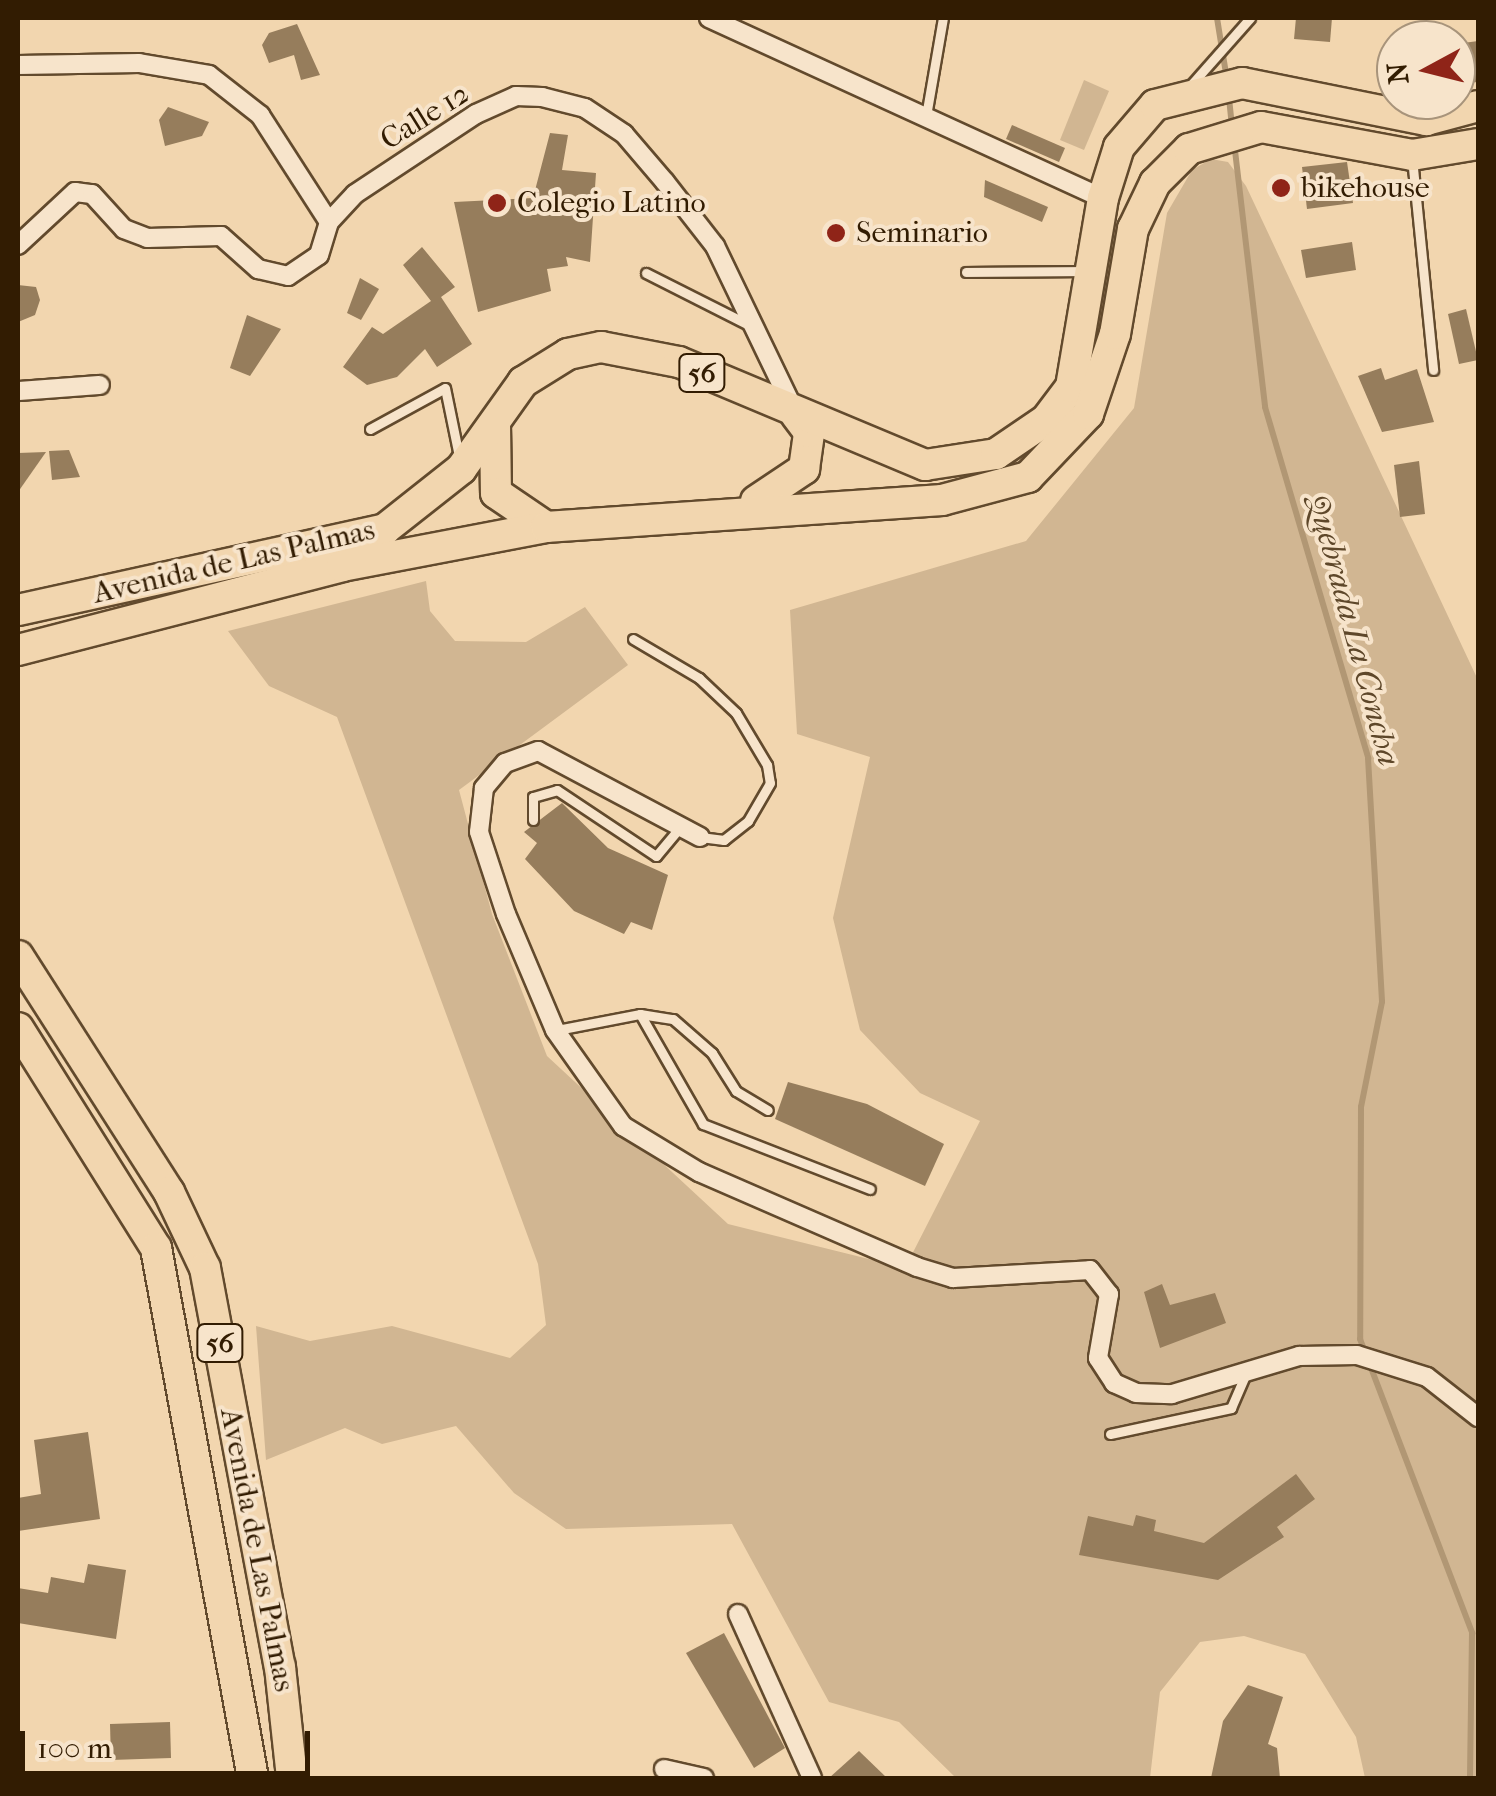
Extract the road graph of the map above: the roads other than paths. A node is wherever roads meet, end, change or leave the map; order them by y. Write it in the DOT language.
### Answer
graph roads {
  1 [pos="710,18"];
  2 [pos="943,18"];
  3 [pos="1250,18"];
  4 [pos="731,22"];
  5 [pos="18,66"];
  6 [pos="1196,90"];
  7 [pos="1478,106"];
  8 [pos="926,116"];
  9 [pos="1478,144"];
  10 [pos="1412,155"];
  11 [pos="1104,198"];
  12 [pos="329,222"];
  13 [pos="18,245"];
  14 [pos="646,272"];
  15 [pos="966,272"];
  16 [pos="1094,272"];
  17 [pos="751,326"];
  18 [pos="1433,370"];
  19 [pos="100,385"];
  20 [pos="18,391"];
  21 [pos="501,407"];
  22 [pos="796,415"];
  23 [pos="370,428"];
  24 [pos="460,469"];
  25 [pos="744,507"];
  26 [pos="546,527"];
  27 [pos="18,610"];
  28 [pos="633,639"];
  29 [pos="18,650"];
  30 [pos="532,820"];
  31 [pos="679,829"];
  32 [pos="700,837"];
  33 [pos="18,956"];
  34 [pos="640,1014"];
  35 [pos="18,1028"];
  36 [pos="555,1030"];
  37 [pos="768,1110"];
  38 [pos="870,1190"];
  39 [pos="1248,1369"];
  40 [pos="1478,1417"];
  41 [pos="1110,1434"];
  42 [pos="738,1614"];
  43 [pos="664,1768"];
  44 [pos="253,1778"];
  45 [pos="292,1778"];
  46 [pos="704,1778"];
  47 [pos="812,1778"];
  1 -- 4 [label="street"];
  2 -- 8 [label="lane"];
  3 -- 6 [label="lane"];
  4 -- 8 [label="street"];
  5 -- 12 [label="street"];
  6 -- 7 [label="main road, Avenida de Las Palmas / 56"];
  6 -- 11 [label="main road, Avenida de Las Palmas / 56"];
  8 -- 11 [label="street"];
  9 -- 10 [label="main road, Avenida de Las Palmas"];
  10 -- 18 [label="lane"];
  10 -- 25 [label="main road, Avenida de Las Palmas"];
  11 -- 16 [label="main road, Avenida de Las Palmas / 56"];
  12 -- 13 [label="street, Calle 12"];
  12 -- 17 [label="street, Calle 12"];
  14 -- 17 [label="lane"];
  15 -- 16 [label="lane"];
  16 -- 22 [label="main road, Avenida de Las Palmas / 56"];
  17 -- 22 [label="street, Calle 12"];
  19 -- 20 [label="street"];
  21 -- 22 [label="main road, Avenida de Las Palmas / 56"];
  21 -- 24 [label="main road, Avenida de Las Palmas / 56"];
  21 -- 26 [label="main road"];
  22 -- 25 [label="main road"];
  23 -- 24 [label="lane"];
  24 -- 27 [label="main road, Avenida de Las Palmas / 56"];
  25 -- 26 [label="main road, Avenida de Las Palmas"];
  26 -- 29 [label="main road, Avenida de Las Palmas"];
  28 -- 32 [label="lane"];
  30 -- 31 [label="lane"];
  31 -- 32 [label="street"];
  31 -- 36 [label="street"];
  33 -- 45 [label="main road, Avenida de Las Palmas / 56"];
  34 -- 36 [label="lane"];
  34 -- 37 [label="lane"];
  34 -- 38 [label="lane"];
  35 -- 44 [label="main road, Avenida de Las Palmas / 56"];
  36 -- 39 [label="street"];
  39 -- 40 [label="street"];
  39 -- 41 [label="lane"];
  42 -- 47 [label="street"];
  43 -- 46 [label="street"];
}
